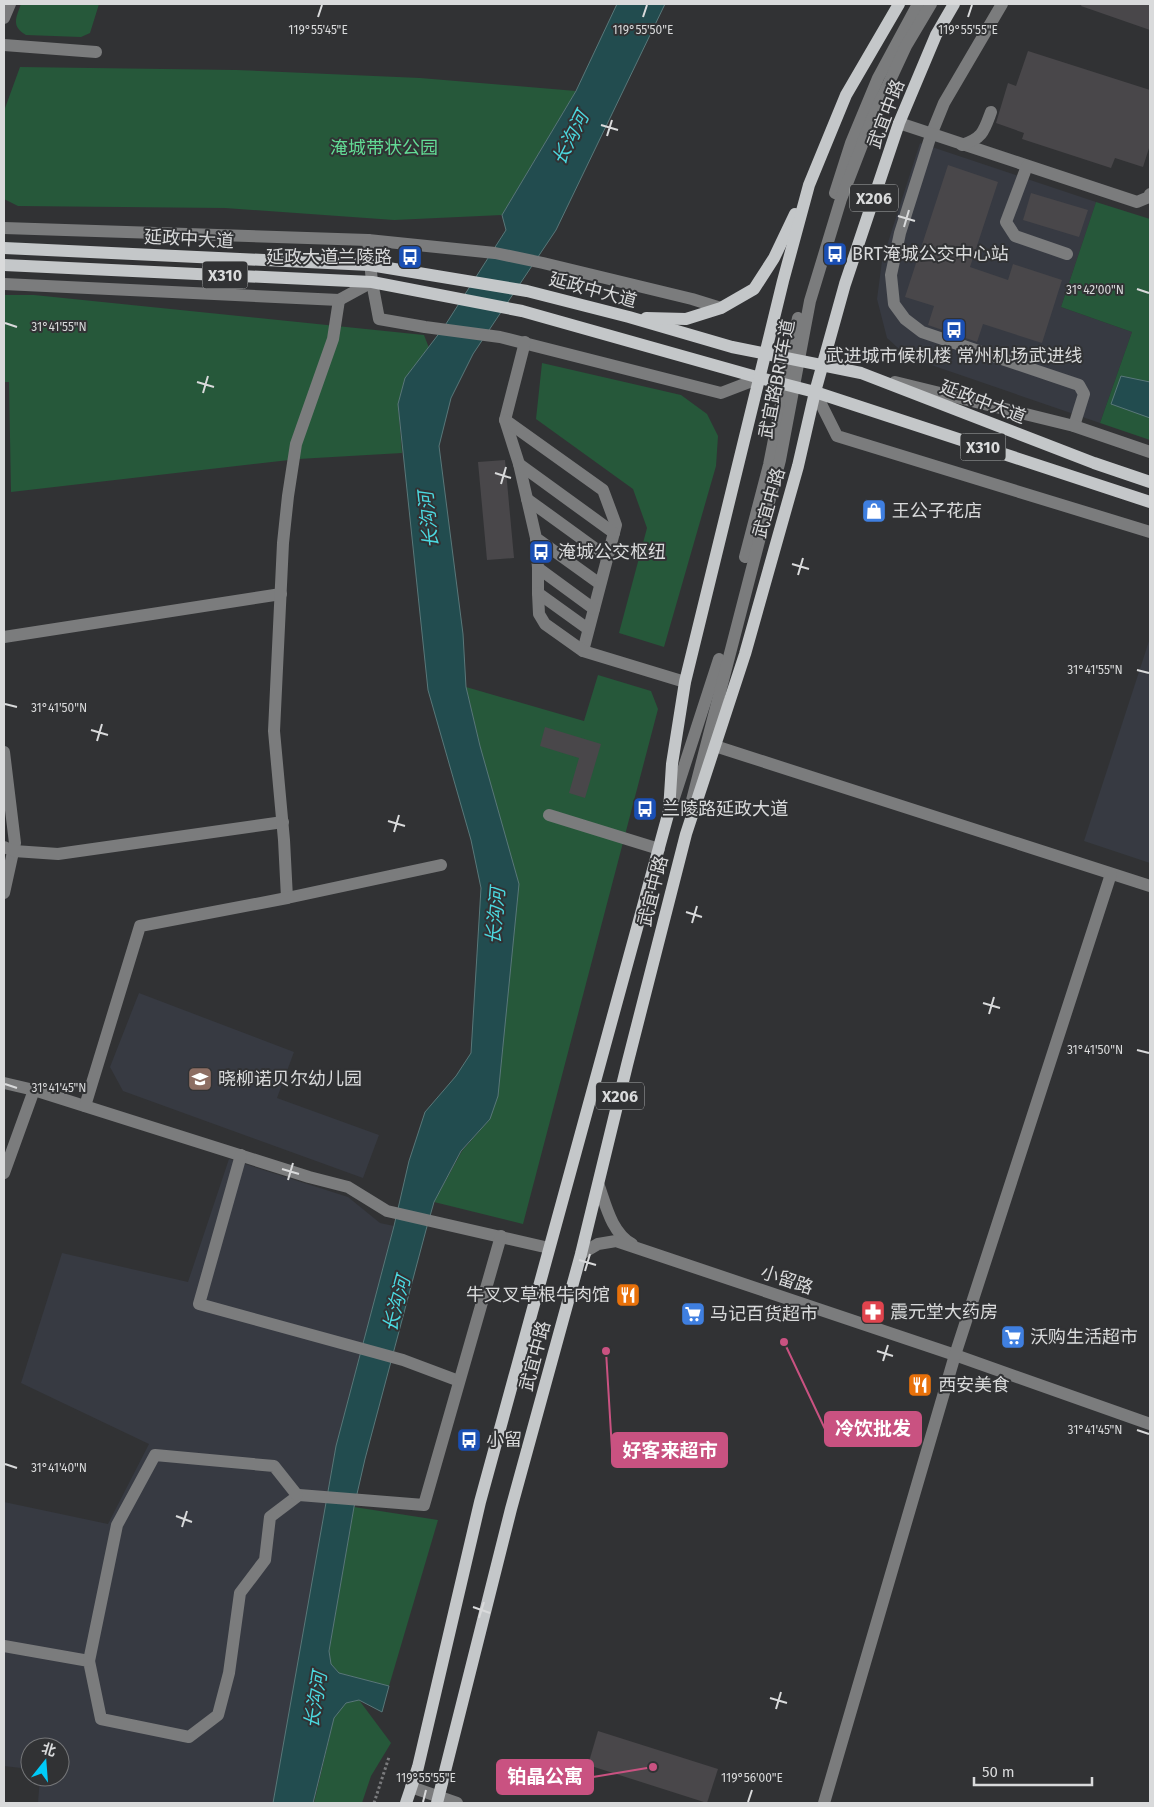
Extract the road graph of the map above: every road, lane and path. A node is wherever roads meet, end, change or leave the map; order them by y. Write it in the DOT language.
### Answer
graph roads {
  1 [pos="10,4"];
  2 [pos="899,4"];
  3 [pos="918,4"];
  4 [pos="931,4"];
  5 [pos="954,4"];
  6 [pos="1002,4"];
  7 [pos="4,18"];
  8 [pos="4,45"];
  9 [pos="96,52"];
  10 [pos="991,112"];
  11 [pos="899,124"];
  12 [pos="931,135"];
  13 [pos="962,145"];
  14 [pos="1027,166"];
  15 [pos="809,185"];
  16 [pos="1150,194"];
  17 [pos="4,228"];
  18 [pos="368,240"];
  19 [pos="4,248"];
  20 [pos="1067,254"];
  21 [pos="4,265"];
  22 [pos="370,265"];
  23 [pos="372,282"];
  24 [pos="4,284"];
  25 [pos="340,300"];
  26 [pos="720,308"];
  27 [pos="629,317"];
  28 [pos="525,342"];
  29 [pos="766,354"];
  30 [pos="794,360"];
  31 [pos="822,366"];
  32 [pos="861,373"];
  33 [pos="760,378"];
  34 [pos="789,386"];
  35 [pos="815,392"];
  36 [pos="505,420"];
  37 [pos="1074,426"];
  38 [pos="1150,452"];
  39 [pos="518,464"];
  40 [pos="1150,482"];
  41 [pos="527,499"];
  42 [pos="1150,502"];
  43 [pos="1150,532"];
  44 [pos="614,533"];
  45 [pos="536,538"];
  46 [pos="607,557"];
  47 [pos="538,568"];
  48 [pos="600,584"];
  49 [pos="538,593"];
  50 [pos="281,594"];
  51 [pos="594,609"];
  52 [pos="588,629"];
  53 [pos="4,637"];
  54 [pos="582,651"];
  55 [pos="685,682"];
  56 [pos="715,746"];
  57 [pos="4,752"];
  58 [pos="669,811"];
  59 [pos="549,816"];
  60 [pos="282,822"];
  61 [pos="686,834"];
  62 [pos="9,849"];
  63 [pos="659,849"];
  64 [pos="441,865"];
  65 [pos="1111,874"];
  66 [pos="1150,886"];
  67 [pos="4,893"];
  68 [pos="287,898"];
  69 [pos="4,1083"];
  70 [pos="34,1090"];
  71 [pos="85,1106"];
  72 [pos="241,1155"];
  73 [pos="4,1173"];
  74 [pos="599,1186"];
  75 [pos="501,1236"];
  76 [pos="549,1248"];
  77 [pos="638,1248"];
  78 [pos="581,1254"];
  79 [pos="955,1355"];
  80 [pos="460,1381"];
  81 [pos="1150,1424"];
  82 [pos="298,1495"];
  83 [pos="4,1646"];
  84 [pos="89,1661"];
  85 [pos="389,1757"];
  86 [pos="411,1787"];
  87 [pos="437,1800"];
  88 [pos="374,1803"];
  89 [pos="406,1803"];
  90 [pos="457,1803"];
  91 [pos="824,1803"];
  1 -- 7 [label="street"];
  2 -- 15 [label="main road, 武宜中路 / X206"];
  3 -- 30 [label="street, 武宜路BRT车道"];
  4 -- 30 [label="street, 武宜路BRT车道"];
  5 -- 11 [label="main road, 武宜中路 / X206"];
  6 -- 12 [label="street"];
  8 -- 9 [label="street"];
  10 -- 13 [label="street"];
  11 -- 12 [label="street"];
  11 -- 31 [label="main road, 武宜中路 / X206"];
  12 -- 13 [label="street"];
  12 -- 37 [label="street"];
  13 -- 14 [label="street"];
  14 -- 16 [label="street"];
  14 -- 20 [label="street"];
  15 -- 26 [label="main road"];
  15 -- 29 [label="main road, 武宜中路 / X206"];
  17 -- 18 [label="street"];
  18 -- 22 [label="street"];
  18 -- 26 [label="street"];
  19 -- 22 [label="main road, 延政中大道 / X310"];
  21 -- 23 [label="main road, 延政中大道 / X310"];
  22 -- 23 [label="street"];
  22 -- 27 [label="main road, 延政中大道 / X310"];
  23 -- 25 [label="street"];
  23 -- 28 [label="street"];
  23 -- 33 [label="main road, 延政中大道 / X310"];
  24 -- 25 [label="street"];
  25 -- 50 [label="street"];
  26 -- 27 [label="main road"];
  27 -- 29 [label="main road, 延政中大道 / X310"];
  28 -- 33 [label="street"];
  28 -- 36 [label="street"];
  29 -- 30 [label="main road, 延政中大道 / X310"];
  29 -- 33 [label="main road, 武宜中路 / X206"];
  30 -- 31 [label="main road, 延政中大道 / X310"];
  30 -- 34 [label="street, 武宜路BRT车道"];
  31 -- 32 [label="main road, 延政中大道 / X310"];
  31 -- 35 [label="main road, 武宜中路 / X206"];
  32 -- 37 [label="street"];
  32 -- 40 [label="main road, 延政中大道 / X310"];
  33 -- 34 [label="main road, 延政中大道 / X310"];
  33 -- 55 [label="main road, 武宜中路 / X206"];
  34 -- 35 [label="main road, 延政中大道 / X310"];
  34 -- 58 [label="street, 武宜路BRT车道"];
  34 -- 61 [label="street, 武宜路BRT车道"];
  35 -- 42 [label="main road, 延政中大道 / X310"];
  35 -- 43 [label="street"];
  35 -- 56 [label="main road, 武宜中路 / X206"];
  36 -- 39 [label="street"];
  36 -- 44 [label="street"];
  37 -- 38 [label="street"];
  39 -- 41 [label="street"];
  39 -- 44 [label="street"];
  41 -- 45 [label="street"];
  41 -- 46 [label="street"];
  44 -- 46 [label="street"];
  45 -- 47 [label="street"];
  45 -- 48 [label="street"];
  46 -- 48 [label="street"];
  47 -- 49 [label="street"];
  47 -- 51 [label="street"];
  48 -- 51 [label="street"];
  49 -- 52 [label="street"];
  49 -- 54 [label="street"];
  50 -- 53 [label="street"];
  50 -- 60 [label="street"];
  51 -- 52 [label="street"];
  52 -- 54 [label="street"];
  54 -- 55 [label="street"];
  55 -- 58 [label="main road, 武宜中路 / X206"];
  56 -- 61 [label="main road, 武宜中路 / X206"];
  56 -- 65 [label="street"];
  57 -- 62 [label="street"];
  58 -- 63 [label="main road, 武宜中路 / X206"];
  59 -- 63 [label="street"];
  60 -- 62 [label="street"];
  60 -- 68 [label="street"];
  61 -- 74 [label="main road, 武宜中路 / X206"];
  62 -- 67 [label="street"];
  63 -- 76 [label="main road, 武宜中路 / X206"];
  64 -- 68 [label="street"];
  65 -- 66 [label="street"];
  65 -- 79 [label="street"];
  68 -- 71 [label="street"];
  69 -- 70 [label="street"];
  70 -- 71 [label="street"];
  70 -- 73 [label="street"];
  71 -- 72 [label="street"];
  72 -- 75 [label="street"];
  72 -- 80 [label="street"];
  74 -- 77 [label="street, 小留路"];
  74 -- 78 [label="main road, 武宜中路 / X206"];
  75 -- 76 [label="street"];
  75 -- 80 [label="street"];
  76 -- 86 [label="main road, 武宜中路 / X206"];
  77 -- 78 [label="street, 小留路"];
  77 -- 79 [label="street, 小留路"];
  78 -- 87 [label="main road, 武宜中路 / X206"];
  79 -- 81 [label="street, 小留路"];
  79 -- 91 [label="street"];
  80 -- 82 [label="street"];
  82 -- 84 [label="street"];
  82 -- 84 [label="street"];
  83 -- 84 [label="street"];
  85 -- 88 [label="path"];
  86 -- 87 [label="street"];
  86 -- 89 [label="main road, 武宜中路 / X206"];
  87 -- 90 [label="street"];
}
